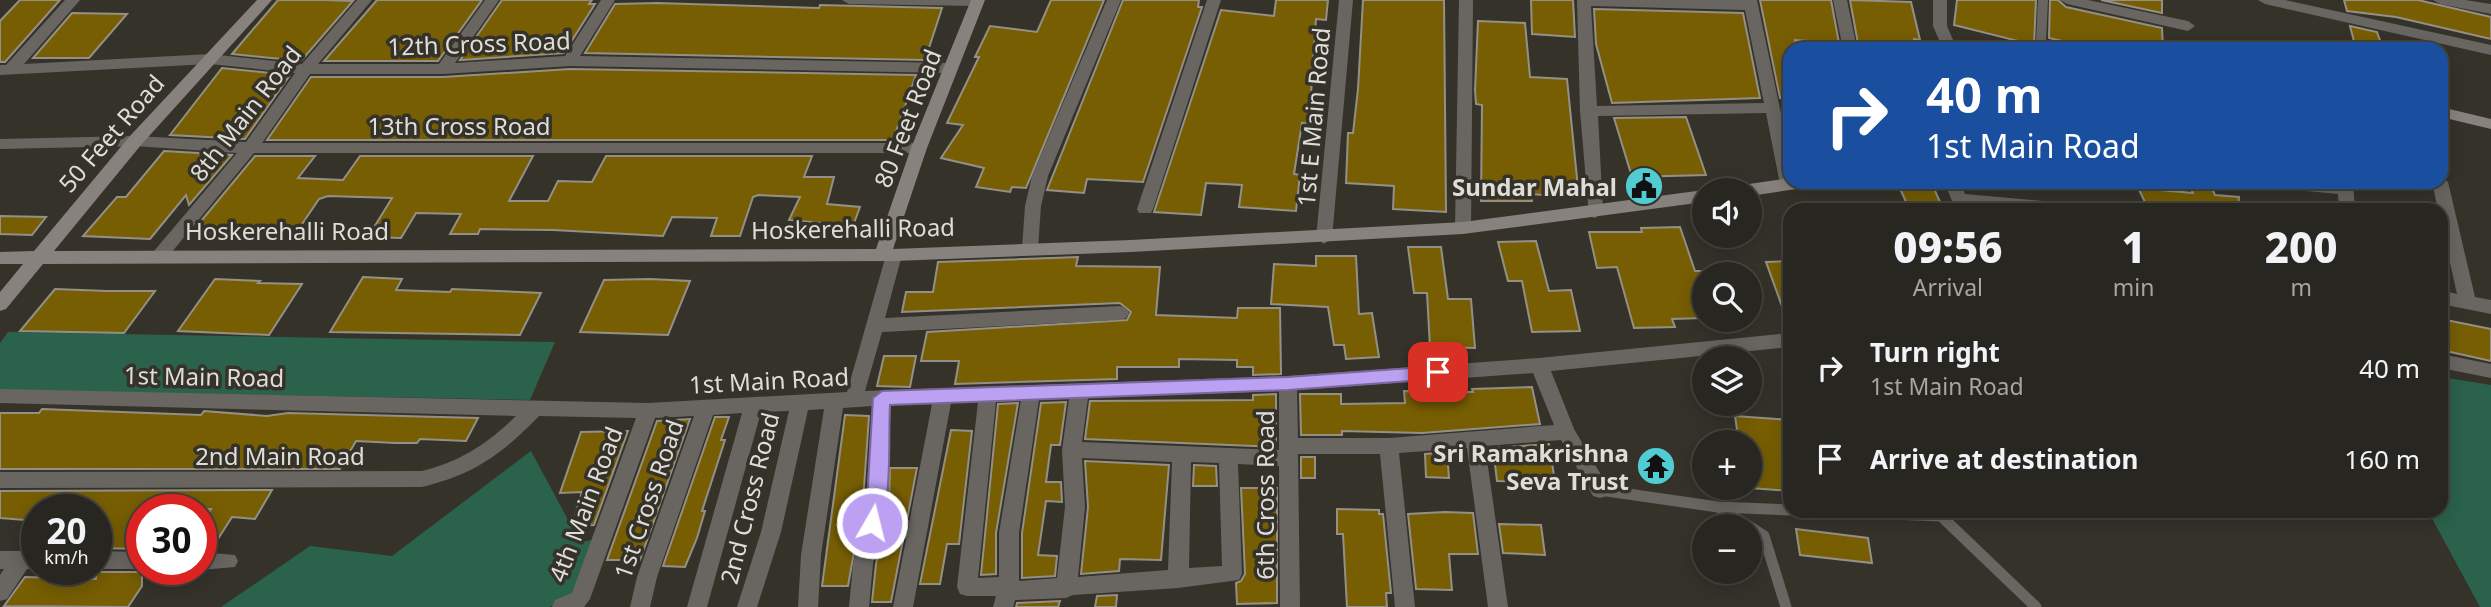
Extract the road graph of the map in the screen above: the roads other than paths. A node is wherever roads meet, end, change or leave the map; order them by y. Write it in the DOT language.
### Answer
graph roads {
  1 [pos="73,0"];
  2 [pos="265,0"];
  3 [pos="365,0"];
  4 [pos="492,0"];
  5 [pos="608,0"];
  6 [pos="849,0"];
  7 [pos="1114,0"];
  8 [pos="1214,0"];
  9 [pos="1346,0"];
  10 [pos="1466,0"];
  11 [pos="1840,0"];
  12 [pos="1940,0"];
  13 [pos="2043,0"];
  14 [pos="2067,0"];
  15 [pos="2265,0"];
  16 [pos="978,1"];
  17 [pos="1584,1"];
  18 [pos="2446,1"];
  19 [pos="1750,3"];
  20 [pos="2491,9"];
  21 [pos="2188,26"];
  22 [pos="1849,42"];
  23 [pos="1947,42"];
  24 [pos="2041,42"];
  25 [pos="2491,50"];
  26 [pos="210,59"];
  27 [pos="570,61"];
  28 [pos="950,68"];
  29 [pos="306,69"];
  30 [pos="443,69"];
  31 [pos="5,70"];
  32 [pos="1773,108"];
  33 [pos="1588,111"];
  34 [pos="2448,114"];
  35 [pos="2491,124"];
  36 [pos="135,141"];
  37 [pos="1783,142"];
  38 [pos="0,144"];
  39 [pos="250,148"];
  40 [pos="919,148"];
  41 [pos="1783,185"];
  42 [pos="1762,188"];
  43 [pos="1692,198"];
  44 [pos="1144,209"];
  45 [pos="1595,212"];
  46 [pos="2448,215"];
  47 [pos="1463,228"];
  48 [pos="1324,238"];
  49 [pos="1030,248"];
  50 [pos="160,255"];
  51 [pos="888,255"];
  52 [pos="0,258"];
  53 [pos="36,258"];
  54 [pos="2448,298"];
  55 [pos="2469,303"];
  56 [pos="0,304"];
  57 [pos="2491,307"];
  58 [pos="1120,313"];
  59 [pos="874,325"];
  60 [pos="1783,341"];
  61 [pos="2448,362"];
  62 [pos="1539,365"];
  63 [pos="2491,371"];
  64 [pos="1288,383"];
  65 [pos="1079,391"];
  66 [pos="1031,393"];
  67 [pos="988,394"];
  68 [pos="0,396"];
  69 [pos="943,396"];
  70 [pos="882,398"];
  71 [pos="845,400"];
  72 [pos="800,402"];
  73 [pos="754,405"];
  74 [pos="536,408"];
  75 [pos="706,408"];
  76 [pos="648,411"];
  77 [pos="1566,432"];
  78 [pos="1475,439"];
  79 [pos="1389,446"];
  80 [pos="1072,450"];
  81 [pos="1290,452"];
  82 [pos="1182,456"];
  83 [pos="1228,457"];
  84 [pos="0,480"];
  85 [pos="1600,490"];
  86 [pos="1718,507"];
  87 [pos="1783,510"];
  88 [pos="1729,514"];
  89 [pos="1943,518"];
  90 [pos="1762,535"];
  91 [pos="0,560"];
  92 [pos="21,560"];
  93 [pos="217,561"];
  94 [pos="228,561"];
  95 [pos="21,570"];
  96 [pos="1178,579"];
  97 [pos="1066,589"];
  98 [pos="0,592"];
  99 [pos="1007,595"];
  100 [pos="574,605"];
  101 [pos="640,607"];
  102 [pos="697,607"];
  103 [pos="747,607"];
  104 [pos="808,607"];
  105 [pos="859,607"];
  106 [pos="903,607"];
  107 [pos="1290,607"];
  108 [pos="1405,607"];
  109 [pos="1498,607"];
  110 [pos="1786,607"];
  111 [pos="2036,607"];
  1 -- 31 [label="street"];
  2 -- 26 [label="street, 50 Feet Road"];
  3 -- 29 [label="street, 8th Main Road"];
  4 -- 30 [label="street"];
  5 -- 27 [label="street"];
  6 -- 16 [label="street"];
  7 -- 49 [label="street"];
  8 -- 44 [label="street"];
  9 -- 48 [label="street, 1st E Main Road"];
  10 -- 47 [label="street"];
  11 -- 22 [label="street"];
  12 -- 23 [label="street"];
  13 -- 24 [label="lane"];
  14 -- 21 [label="street"];
  15 -- 25 [label="street"];
  16 -- 28 [label="street, 80 Feet Road"];
  17 -- 19 [label="street"];
  17 -- 33 [label="street"];
  18 -- 20 [label="street"];
  19 -- 32 [label="street"];
  26 -- 29 [label="street, 12th Cross Road"];
  26 -- 31 [label="street, 12th Cross Road"];
  26 -- 36 [label="street, 50 Feet Road"];
  27 -- 28 [label="street, 12th Cross Road"];
  27 -- 30 [label="street, 12th Cross Road"];
  28 -- 40 [label="street, 80 Feet Road"];
  29 -- 30 [label="street, 12th Cross Road"];
  29 -- 39 [label="street, 8th Main Road"];
  32 -- 33 [label="street"];
  32 -- 37 [label="street"];
  33 -- 45 [label="street"];
  34 -- 35 [label="street"];
  36 -- 38 [label="street, 13th Cross Road"];
  36 -- 39 [label="street, 13th Cross Road"];
  36 -- 53 [label="street, 50 Feet Road"];
  39 -- 40 [label="street, 13th Cross Road"];
  39 -- 50 [label="street, 8th Main Road"];
  40 -- 51 [label="street, 80 Feet Road"];
  41 -- 42 [label="street"];
  43 -- 45 [label="street, Hoskerehalli Road"];
  45 -- 47 [label="street, Hoskerehalli Road"];
  46 -- 55 [label="street"];
  47 -- 48 [label="street, Hoskerehalli Road"];
  48 -- 49 [label="street, Hoskerehalli Road"];
  49 -- 51 [label="street, Hoskerehalli Road"];
  50 -- 51 [label="street, Hoskerehalli Road"];
  50 -- 53 [label="street, Hoskerehalli Road"];
  51 -- 59 [label="street"];
  52 -- 53 [label="street, Hoskerehalli Road"];
  53 -- 56 [label="street, 50 Feet Road"];
  54 -- 55 [label="street"];
  55 -- 57 [label="street"];
  58 -- 59 [label="street"];
  59 -- 71 [label="street"];
  60 -- 62 [label="street, 1st Main Road"];
  61 -- 63 [label="street"];
  62 -- 64 [label="street, 1st Main Road"];
  62 -- 77 [label="street"];
  64 -- 65 [label="street, 1st Main Road"];
  64 -- 81 [label="street, 6th Cross Road"];
  65 -- 66 [label="street, 1st Main Road"];
  65 -- 80 [label="street"];
  66 -- 67 [label="street, 1st Main Road"];
  66 -- 99 [label="street"];
  67 -- 69 [label="street, 1st Main Road"];
  67 -- 99 [label="street"];
  68 -- 74 [label="street, 1st Main Road"];
  69 -- 70 [label="street, 1st Main Road"];
  69 -- 106 [label="street"];
  70 -- 71 [label="street, 1st Main Road"];
  70 -- 105 [label="street"];
  71 -- 72 [label="street, 1st Main Road"];
  71 -- 104 [label="street"];
  72 -- 73 [label="street, 1st Main Road"];
  72 -- 103 [label="street, 2nd Cross Road"];
  73 -- 75 [label="street, 1st Main Road"];
  73 -- 102 [label="street"];
  74 -- 76 [label="street, 1st Main Road"];
  74 -- 84 [label="street, 2nd Main Road"];
  75 -- 76 [label="street, 1st Main Road"];
  75 -- 101 [label="street, 1st Cross Road"];
  76 -- 100 [label="street, 4th Main Road"];
  77 -- 78 [label="street"];
  77 -- 85 [label="street"];
  78 -- 79 [label="street"];
  78 -- 109 [label="street"];
  79 -- 81 [label="street"];
  79 -- 108 [label="street"];
  80 -- 82 [label="street"];
  80 -- 97 [label="street"];
  81 -- 83 [label="street"];
  81 -- 107 [label="street, 6th Cross Road"];
  82 -- 83 [label="street"];
  82 -- 96 [label="street"];
  83 -- 96 [label="street"];
  85 -- 86 [label="lane"];
  86 -- 87 [label="lane"];
  86 -- 88 [label="lane"];
  89 -- 111 [label="lane"];
  90 -- 110 [label="lane"];
  91 -- 92 [label="street"];
  93 -- 94 [label="street"];
  95 -- 98 [label="street"];
  96 -- 97 [label="street"];
  97 -- 99 [label="street"];
}
